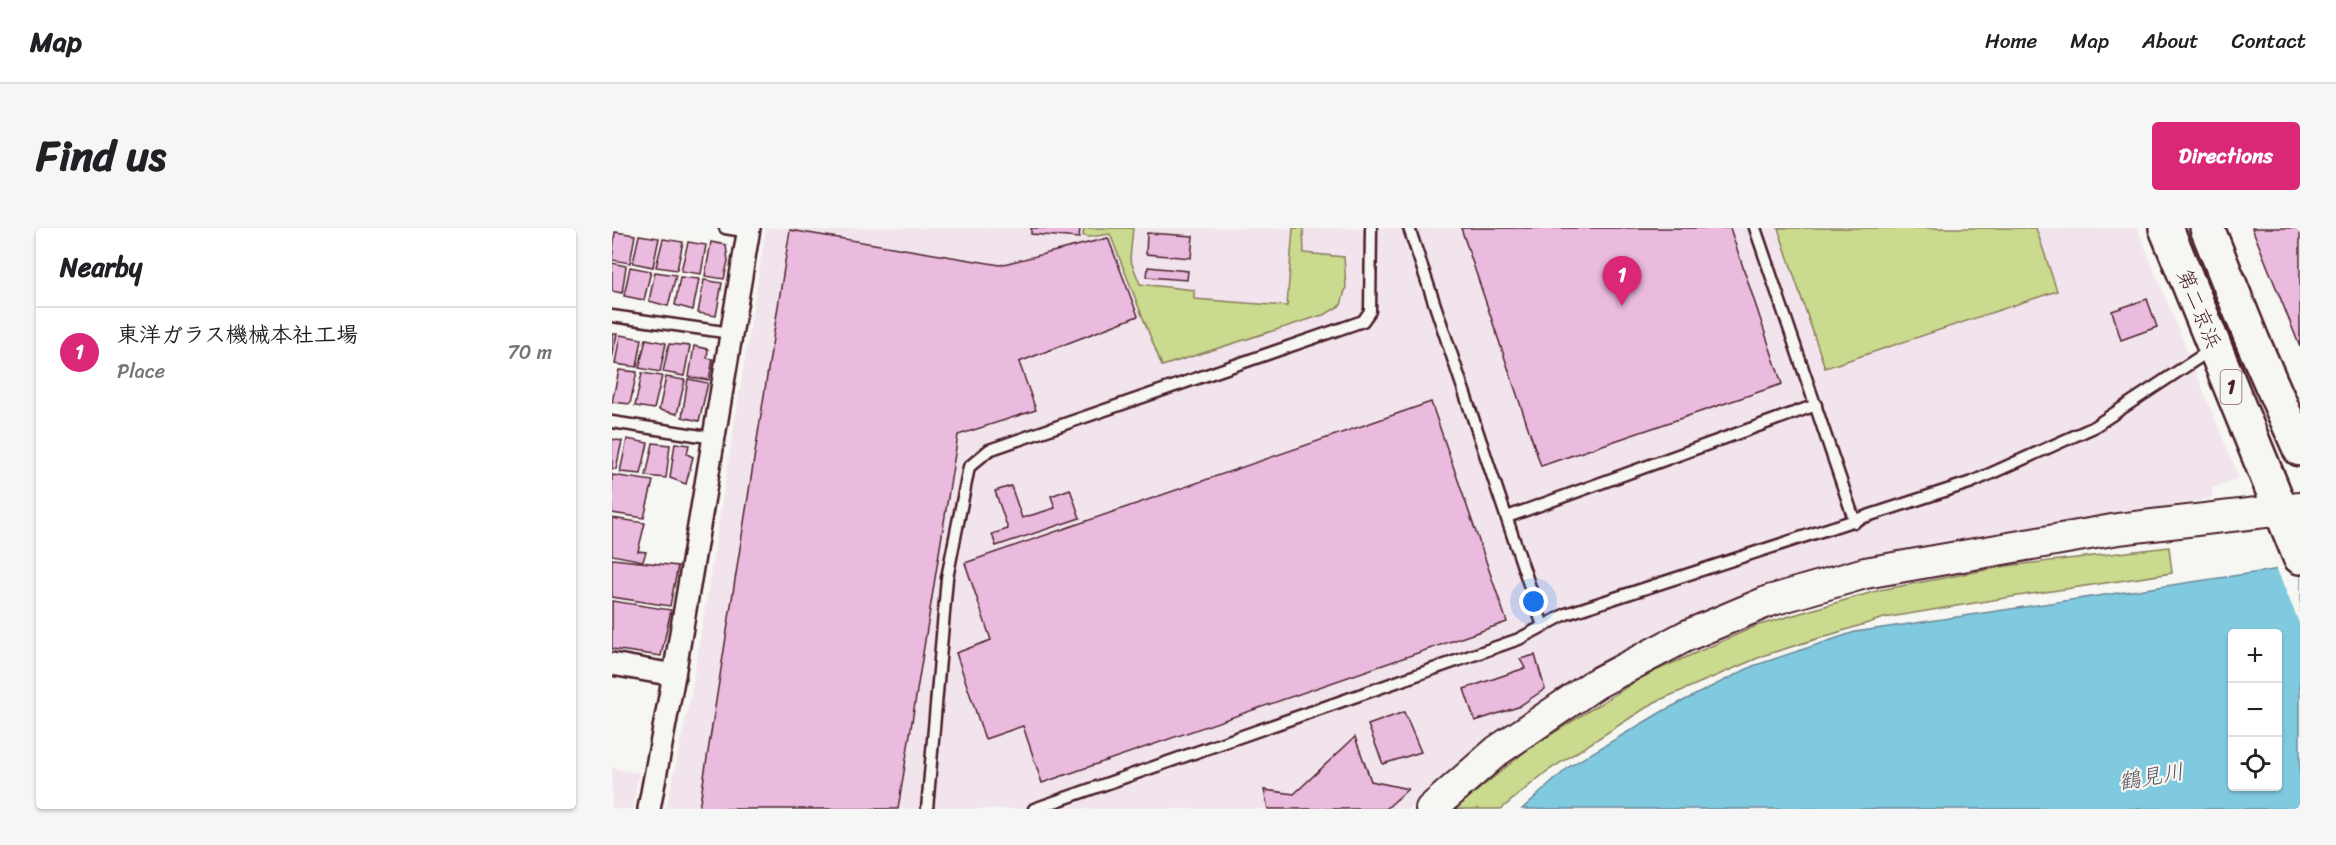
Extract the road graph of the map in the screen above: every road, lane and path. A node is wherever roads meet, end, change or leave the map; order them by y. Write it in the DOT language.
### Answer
graph roads {
  1 [pos="725,228"];
  2 [pos="1371,228"];
  3 [pos="1409,228"];
  4 [pos="1755,228"];
  5 [pos="2166,228"];
  6 [pos="2207,228"];
  7 [pos="749,230"];
  8 [pos="612,316"];
  9 [pos="730,333"];
  10 [pos="2214,347"];
  11 [pos="1816,405"];
  12 [pos="612,422"];
  13 [pos="714,438"];
  14 [pos="2300,449"];
  15 [pos="2290,509"];
  16 [pos="1507,517"];
  17 [pos="1855,522"];
  18 [pos="2298,551"];
  19 [pos="1543,626"];
  20 [pos="612,664"];
  21 [pos="674,675"];
  22 [pos="649,809"];
  23 [pos="927,809"];
  24 [pos="1034,809"];
  25 [pos="1431,809"];
  1 -- 7 [label="lane"];
  2 -- 23 [label="lane"];
  3 -- 16 [label="lane"];
  4 -- 11 [label="lane"];
  5 -- 10 [label="highway, 第二京浜 / 1"];
  6 -- 14 [label="highway, 第二京浜 / 1"];
  7 -- 9 [label="street"];
  8 -- 9 [label="lane"];
  9 -- 13 [label="street"];
  10 -- 15 [label="highway, 第二京浜 / 1"];
  10 -- 17 [label="lane"];
  11 -- 16 [label="lane"];
  11 -- 17 [label="lane"];
  12 -- 13 [label="lane"];
  13 -- 21 [label="street"];
  15 -- 18 [label="highway, 第二京浜 / 1"];
  15 -- 25 [label="street"];
  16 -- 19 [label="lane"];
  17 -- 19 [label="lane"];
  19 -- 24 [label="lane"];
  20 -- 21 [label="street"];
  21 -- 22 [label="street"];
}
